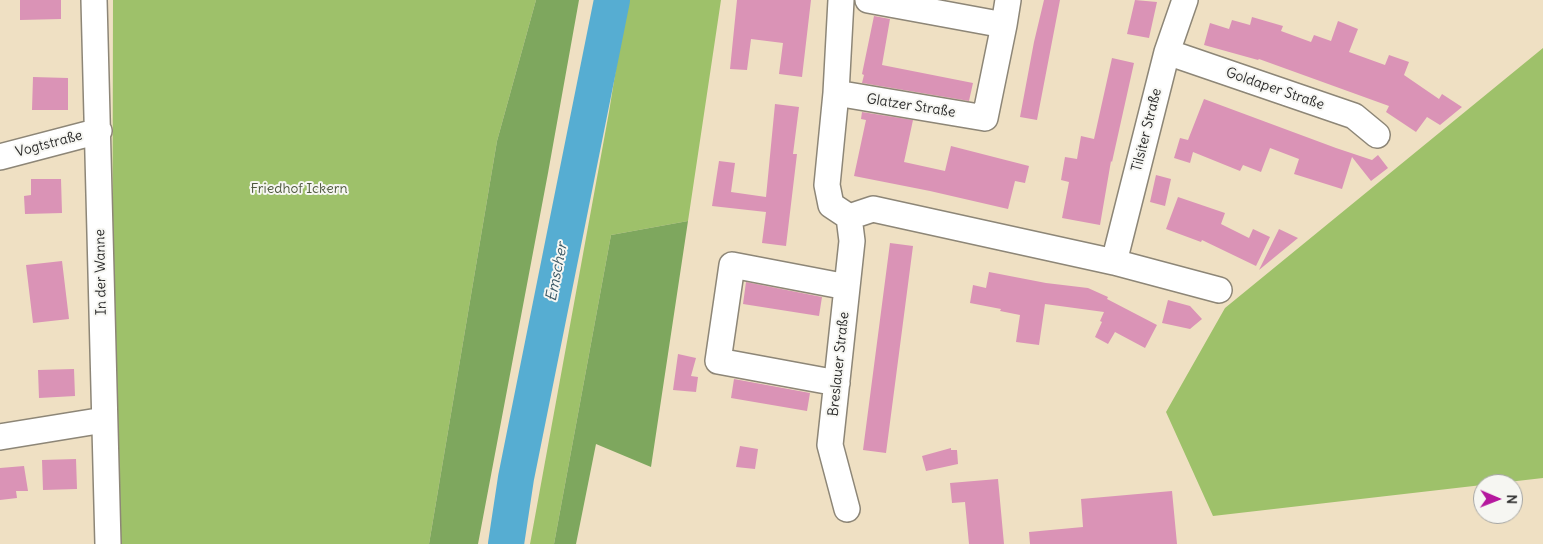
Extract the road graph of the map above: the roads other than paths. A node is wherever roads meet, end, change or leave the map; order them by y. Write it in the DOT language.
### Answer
graph roads {
  1 [pos="94,0"];
  2 [pos="841,0"];
  3 [pos="868,0"];
  4 [pos="1008,0"];
  5 [pos="1185,0"];
  6 [pos="1004,24"];
  7 [pos="1167,52"];
  8 [pos="836,94"];
  9 [pos="98,131"];
  10 [pos="1377,135"];
  11 [pos="0,157"];
  12 [pos="849,217"];
  13 [pos="1114,262"];
  14 [pos="847,287"];
  15 [pos="1219,290"];
  16 [pos="837,383"];
  17 [pos="104,420"];
  18 [pos="0,437"];
  19 [pos="847,509"];
  20 [pos="108,544"];
  1 -- 9 [label="street, In der Wanne"];
  2 -- 8 [label="street"];
  3 -- 6 [label="street"];
  4 -- 6 [label="street"];
  5 -- 7 [label="street, Tilsiter Straße"];
  6 -- 8 [label="street, Glatzer Straße"];
  7 -- 10 [label="street, Goldaper Straße"];
  7 -- 13 [label="street, Tilsiter Straße"];
  8 -- 12 [label="street"];
  9 -- 11 [label="street, Vogtstraße"];
  9 -- 17 [label="street, In der Wanne"];
  12 -- 13 [label="street"];
  12 -- 14 [label="street, Breslauer Straße"];
  13 -- 15 [label="street"];
  14 -- 16 [label="street, Breslauer Straße"];
  14 -- 16 [label="street"];
  16 -- 19 [label="street, Breslauer Straße"];
  17 -- 18 [label="street"];
  17 -- 20 [label="street, In der Wanne"];
}
